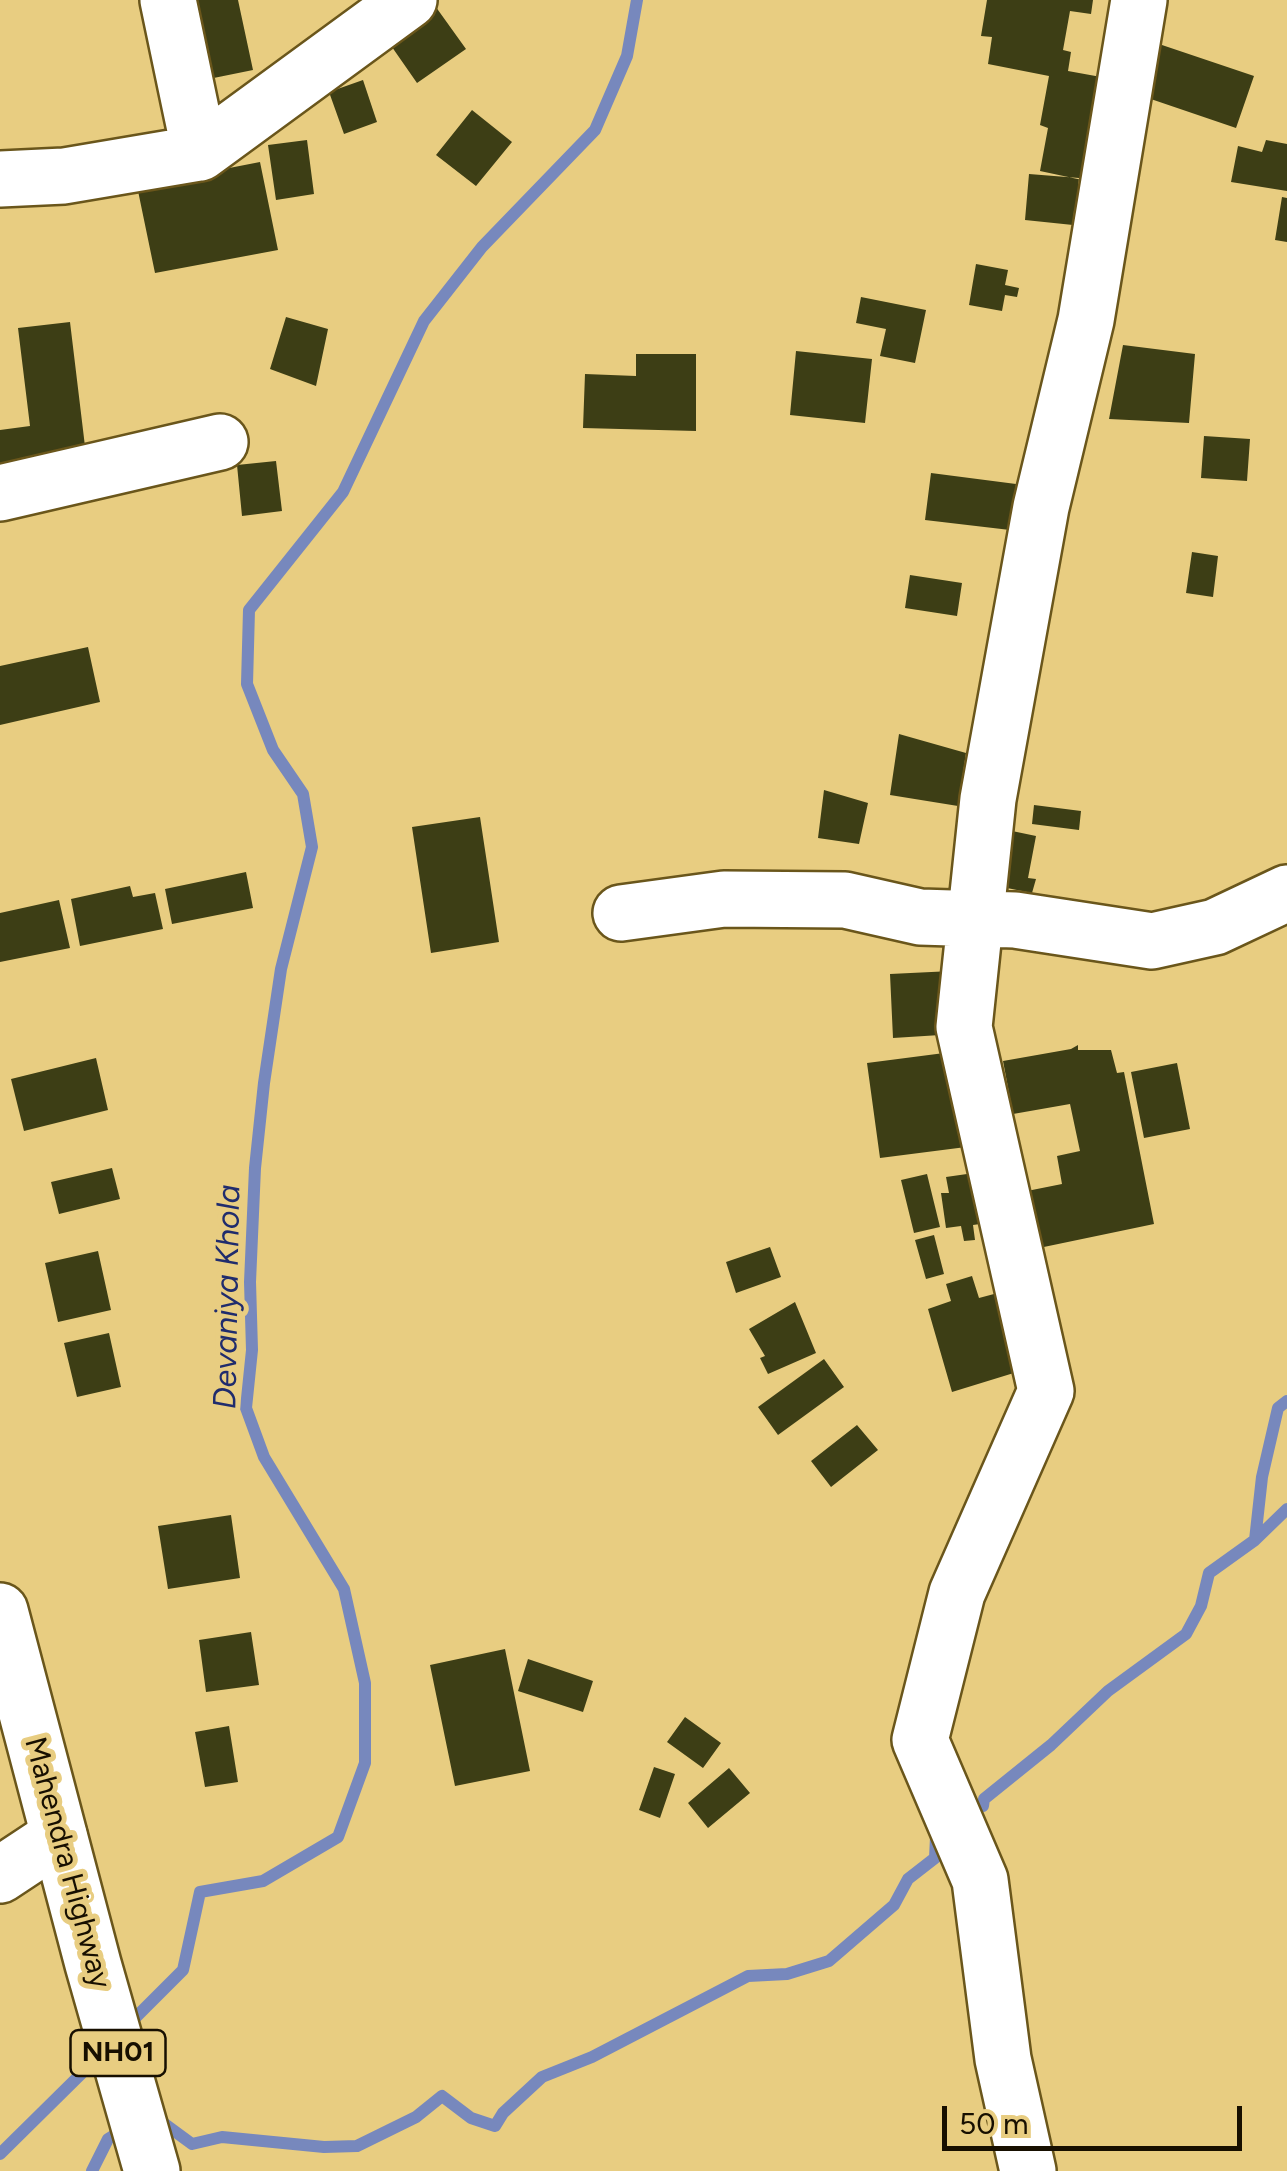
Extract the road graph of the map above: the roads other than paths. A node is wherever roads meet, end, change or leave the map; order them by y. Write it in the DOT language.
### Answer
graph roads {
  1 [pos="168,0"];
  2 [pos="408,0"];
  3 [pos="1139,0"];
  4 [pos="200,153"];
  5 [pos="0,179"];
  6 [pos="220,442"];
  7 [pos="0,493"];
  8 [pos="1287,892"];
  9 [pos="621,912"];
  10 [pos="975,919"];
  11 [pos="2,1631"];
  12 [pos="59,1836"];
  13 [pos="0,1875"];
  14 [pos="148,2157"];
  15 [pos="1028,2171"];
  1 -- 4 [label="main road"];
  2 -- 4 [label="main road"];
  3 -- 10 [label="main road"];
  4 -- 5 [label="main road"];
  6 -- 7 [label="main road"];
  8 -- 10 [label="main road"];
  9 -- 10 [label="main road"];
  10 -- 15 [label="main road"];
  11 -- 12 [label="main road, Mahendra Highway / NH01"];
  12 -- 13 [label="main road"];
  12 -- 14 [label="main road, Mahendra Highway / NH01"];
}
